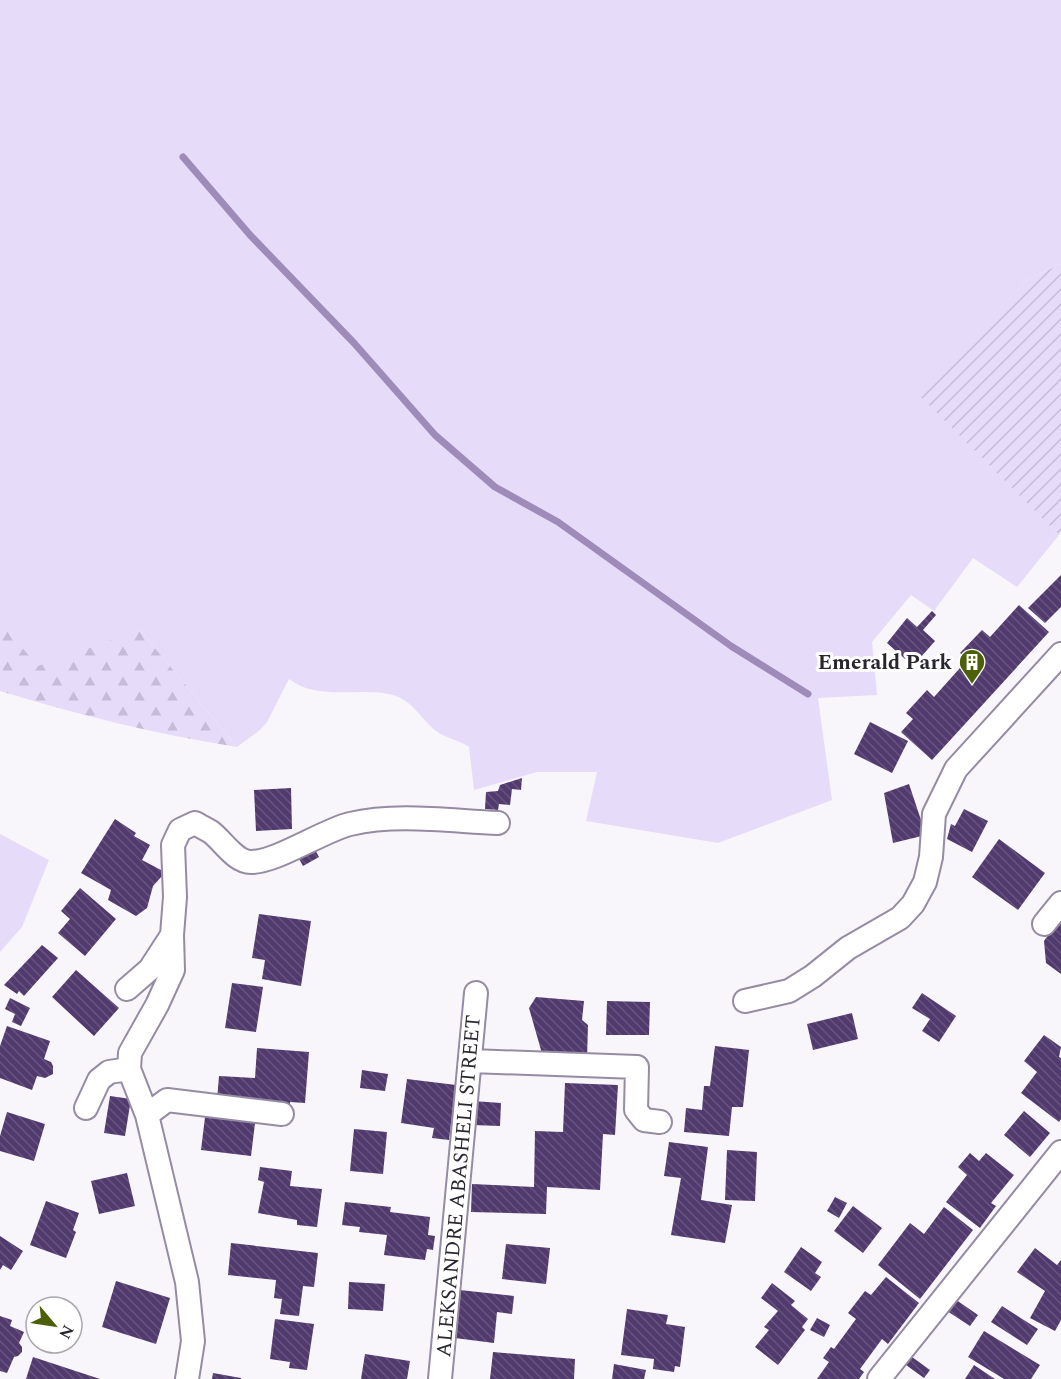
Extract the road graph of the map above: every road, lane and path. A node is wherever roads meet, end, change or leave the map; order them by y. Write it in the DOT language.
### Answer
graph roads {
  1 [pos="1061,654"];
  2 [pos="498,823"];
  3 [pos="1061,903"];
  4 [pos="1044,924"];
  5 [pos="172,935"];
  6 [pos="127,989"];
  7 [pos="476,993"];
  8 [pos="745,1001"];
  9 [pos="471,1061"];
  10 [pos="129,1069"];
  11 [pos="86,1108"];
  12 [pos="282,1114"];
  13 [pos="147,1115"];
  14 [pos="660,1122"];
  15 [pos="1061,1152"];
  16 [pos="187,1379"];
  17 [pos="440,1379"];
  18 [pos="879,1379"];
  1 -- 8 [label="street"];
  2 -- 5 [label="street"];
  3 -- 4 [label="street"];
  5 -- 6 [label="street"];
  5 -- 10 [label="street"];
  7 -- 9 [label="street, ALEKSANDRE ABASHELI STREET"];
  9 -- 14 [label="street"];
  9 -- 17 [label="street, ALEKSANDRE ABASHELI STREET"];
  10 -- 11 [label="street"];
  10 -- 13 [label="street"];
  12 -- 13 [label="street"];
  13 -- 16 [label="street"];
  15 -- 18 [label="street"];
}
